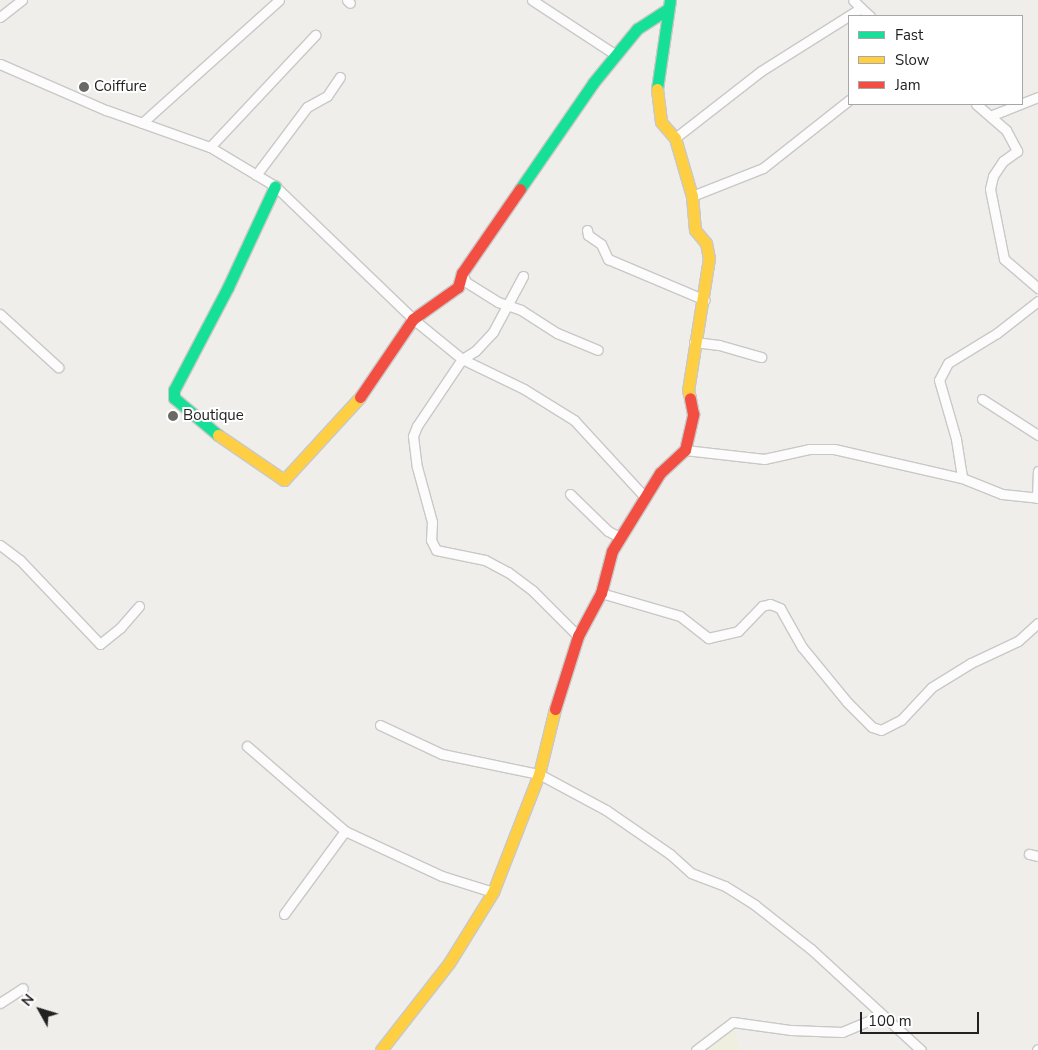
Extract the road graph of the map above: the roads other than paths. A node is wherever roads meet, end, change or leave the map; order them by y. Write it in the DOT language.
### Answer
graph roads {
  1 [pos="22,0"];
  2 [pos="279,0"];
  3 [pos="532,0"];
  4 [pos="853,0"];
  5 [pos="669,4"];
  6 [pos="861,8"];
  7 [pos="850,15"];
  8 [pos="869,15"];
  9 [pos="0,16"];
  10 [pos="848,16"];
  11 [pos="314,35"];
  12 [pos="616,54"];
  13 [pos="0,64"];
  14 [pos="340,77"];
  15 [pos="1038,96"];
  16 [pos="848,101"];
  17 [pos="1023,104"];
  18 [pos="977,105"];
  19 [pos="1020,105"];
  20 [pos="990,116"];
  21 [pos="142,123"];
  22 [pos="675,138"];
  23 [pos="210,147"];
  24 [pos="256,175"];
  25 [pos="275,186"];
  26 [pos="692,196"];
  27 [pos="587,230"];
  28 [pos="462,273"];
  29 [pos="523,276"];
  30 [pos="1038,288"];
  31 [pos="704,300"];
  32 [pos="1038,301"];
  33 [pos="510,305"];
  34 [pos="0,314"];
  35 [pos="413,319"];
  36 [pos="694,342"];
  37 [pos="598,350"];
  38 [pos="761,357"];
  39 [pos="462,359"];
  40 [pos="58,367"];
  41 [pos="982,399"];
  42 [pos="1038,435"];
  43 [pos="685,450"];
  44 [pos="1038,471"];
  45 [pos="962,478"];
  46 [pos="570,494"];
  47 [pos="644,496"];
  48 [pos="1037,498"];
  49 [pos="620,537"];
  50 [pos="0,545"];
  51 [pos="601,593"];
  52 [pos="139,606"];
  53 [pos="1038,623"];
  54 [pos="578,636"];
  55 [pos="380,724"];
  56 [pos="247,746"];
  57 [pos="539,774"];
  58 [pos="345,831"];
  59 [pos="494,892"];
  60 [pos="284,914"];
  61 [pos="23,988"];
  62 [pos="0,1003"];
  63 [pos="880,1016"];
  64 [pos="381,1050"];
  65 [pos="696,1050"];
  66 [pos="921,1050"];
  1 -- 9 [label="street"];
  2 -- 21 [label="street"];
  3 -- 12 [label="street"];
  4 -- 6 [label="street"];
  5 -- 12 [label="street"];
  5 -- 22 [label="street"];
  6 -- 7 [label="street"];
  6 -- 8 [label="street"];
  10 -- 22 [label="street"];
  11 -- 23 [label="street"];
  12 -- 28 [label="street"];
  13 -- 21 [label="street"];
  14 -- 24 [label="street"];
  15 -- 17 [label="street"];
  16 -- 26 [label="street"];
  18 -- 20 [label="street"];
  19 -- 20 [label="street"];
  20 -- 30 [label="street"];
  21 -- 23 [label="street"];
  22 -- 26 [label="street"];
  23 -- 24 [label="street"];
  24 -- 25 [label="street"];
  25 -- 35 [label="street"];
  25 -- 35 [label="street"];
  26 -- 31 [label="street"];
  27 -- 31 [label="street"];
  28 -- 33 [label="street"];
  28 -- 35 [label="street"];
  29 -- 33 [label="street"];
  31 -- 36 [label="street"];
  32 -- 45 [label="street"];
  33 -- 37 [label="street"];
  33 -- 39 [label="street"];
  34 -- 40 [label="street"];
  35 -- 39 [label="street"];
  36 -- 38 [label="street"];
  36 -- 43 [label="street"];
  39 -- 47 [label="street"];
  39 -- 54 [label="street"];
  41 -- 42 [label="street"];
  43 -- 45 [label="street"];
  43 -- 47 [label="street"];
  44 -- 48 [label="street"];
  45 -- 48 [label="street"];
  46 -- 49 [label="street"];
  47 -- 49 [label="street"];
  49 -- 51 [label="street"];
  50 -- 52 [label="street"];
  51 -- 53 [label="street"];
  51 -- 54 [label="street"];
  54 -- 57 [label="street"];
  55 -- 57 [label="street"];
  56 -- 58 [label="street"];
  57 -- 59 [label="street"];
  57 -- 63 [label="street"];
  58 -- 59 [label="street"];
  58 -- 60 [label="street"];
  59 -- 64 [label="street"];
  61 -- 62 [label="street"];
  63 -- 65 [label="street"];
  63 -- 66 [label="street"];
}
